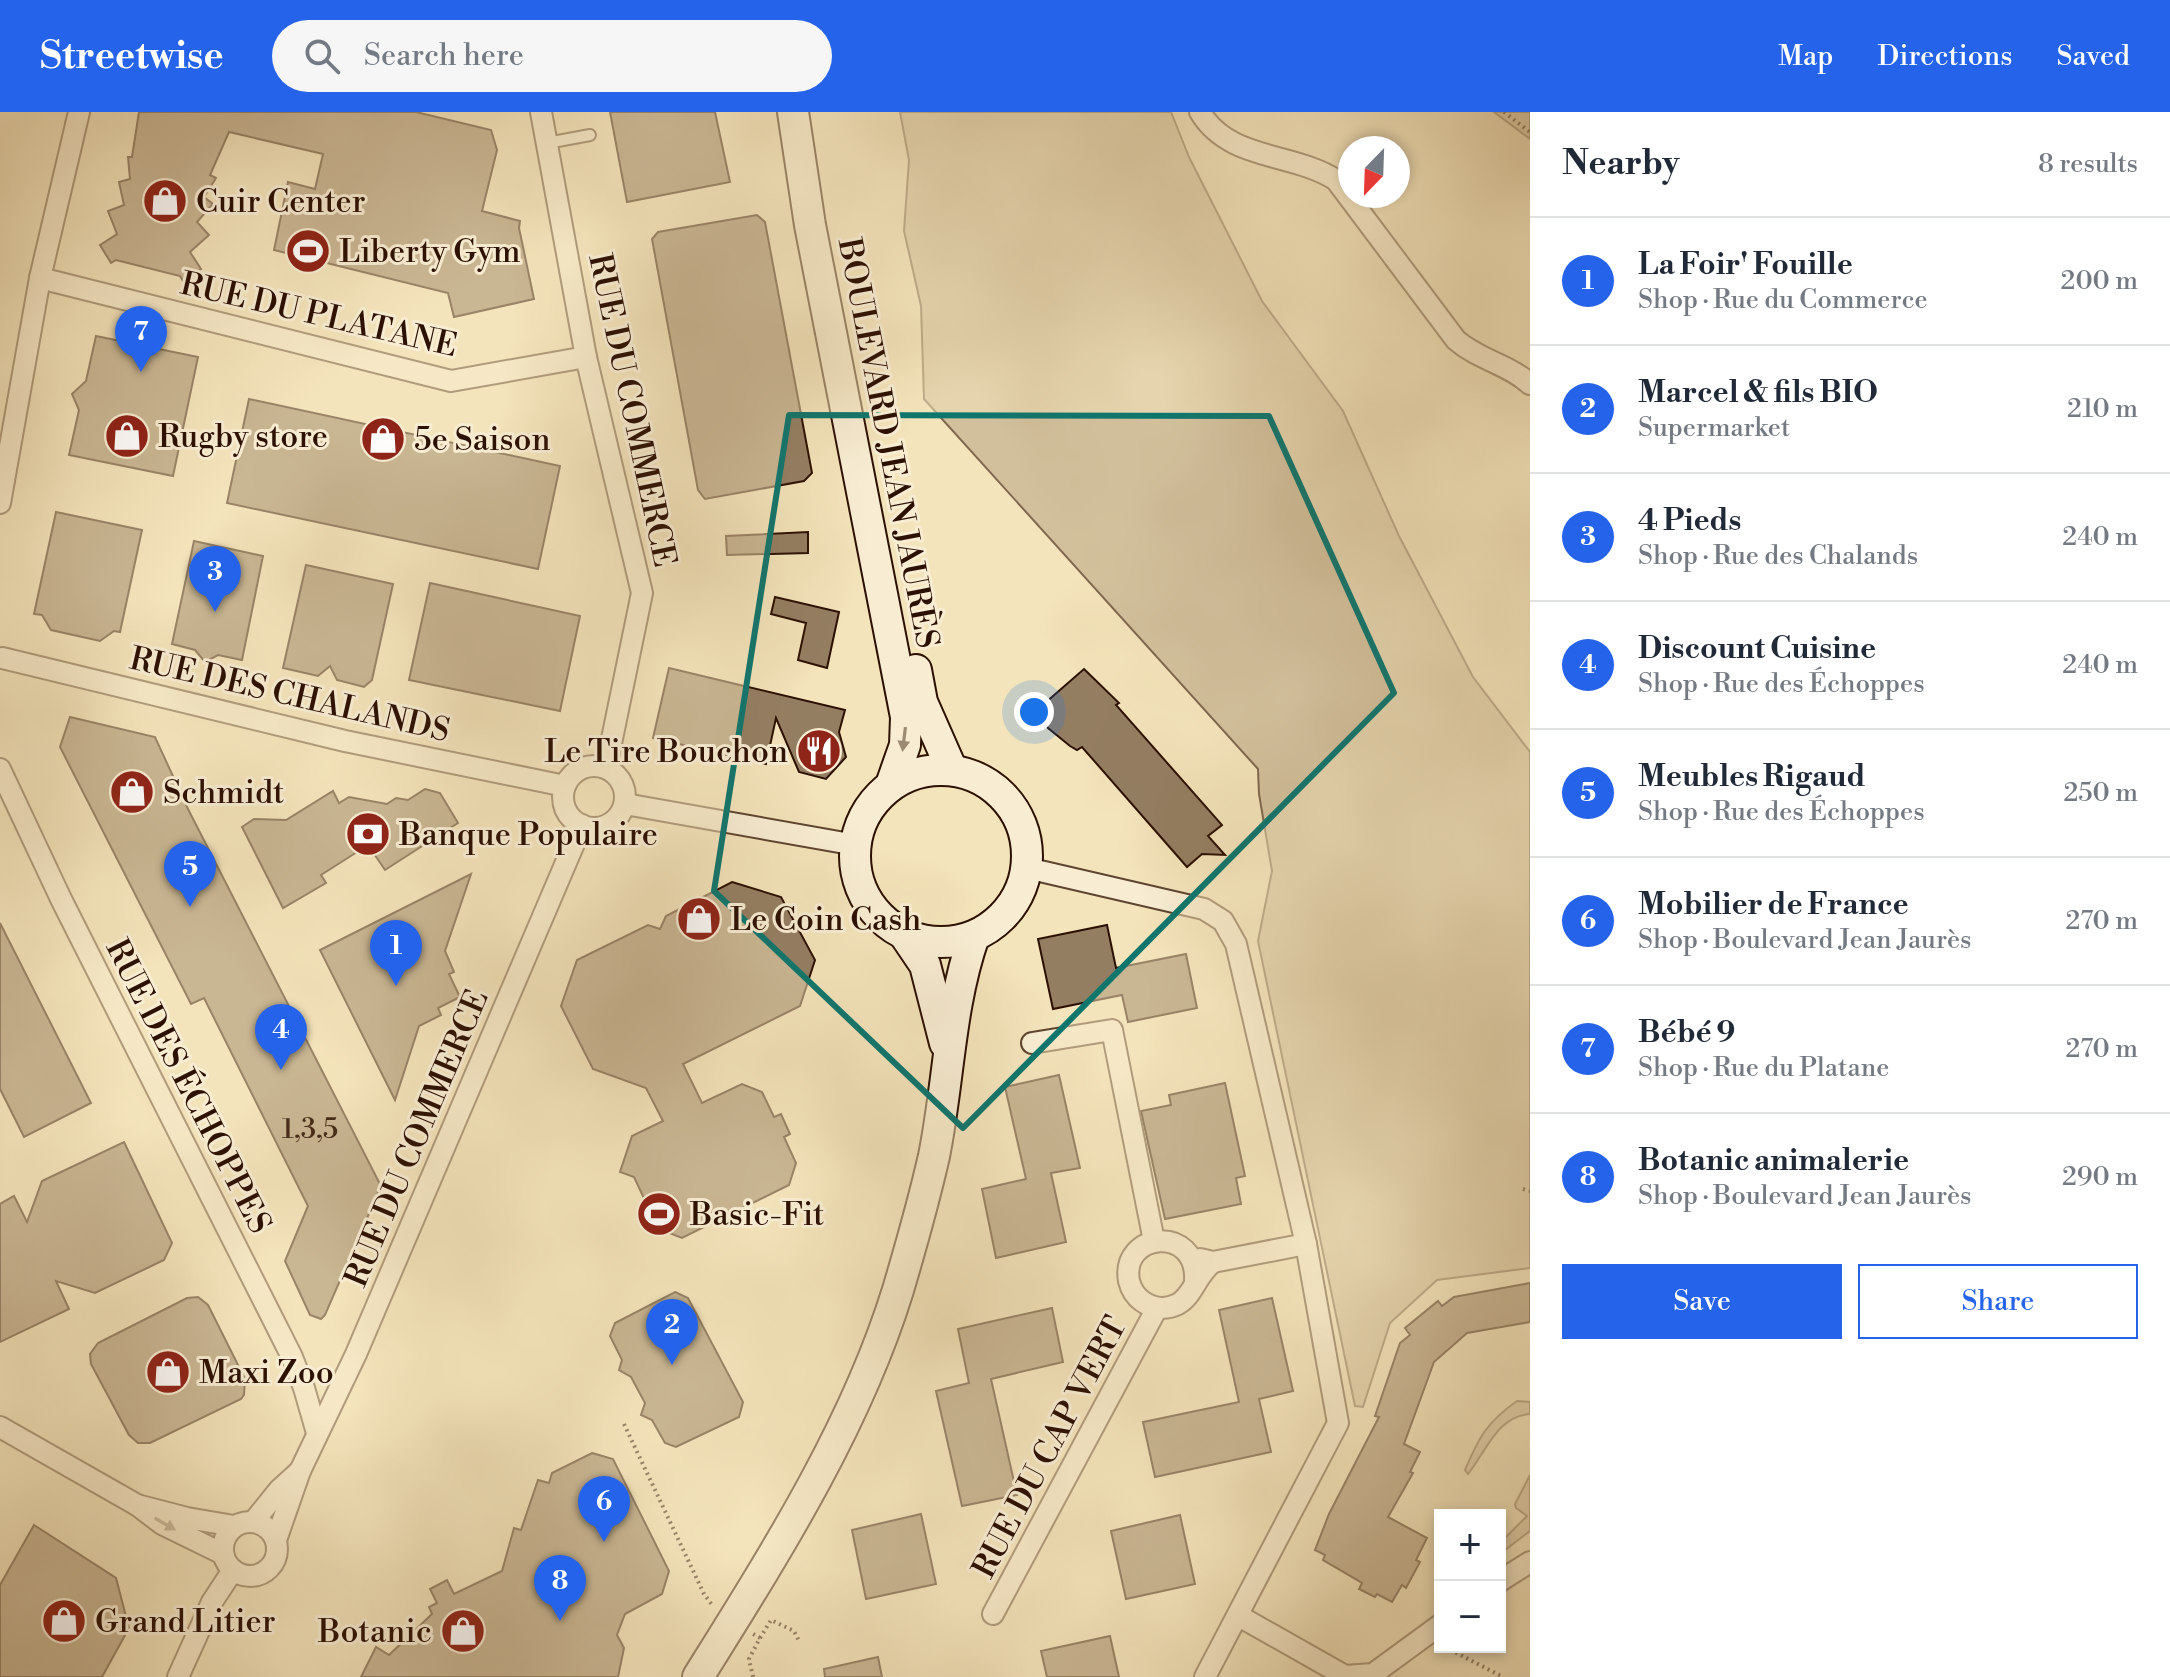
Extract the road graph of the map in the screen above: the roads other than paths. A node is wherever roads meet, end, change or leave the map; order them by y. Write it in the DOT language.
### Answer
graph roads {
  1 [pos="79,112"];
  2 [pos="541,112"];
  3 [pos="793,112"];
  4 [pos="809,112"];
  5 [pos="1200,112"];
  6 [pos="590,135"];
  7 [pos="547,143"];
  8 [pos="40,278"];
  9 [pos="586,357"];
  10 [pos="1530,384"];
  11 [pos="0,503"];
  12 [pos="1,654"];
  13 [pos="606,768"];
  14 [pos="0,769"];
  15 [pos="952,770"];
  16 [pos="891,785"];
  17 [pos="565,786"];
  18 [pos="625,804"];
  19 [pos="582,825"];
  20 [pos="856,845"];
  21 [pos="1027,868"];
  22 [pos="904,934"];
  23 [pos="974,936"];
  24 [pos="1032,1043"];
  25 [pos="948,1057"];
  26 [pos="1154,1241"];
  27 [pos="1306,1244"];
  28 [pos="1187,1252"];
  29 [pos="1213,1262"];
  30 [pos="1195,1281"];
  31 [pos="1157,1308"];
  32 [pos="0,1427"];
  33 [pos="317,1433"];
  34 [pos="300,1471"];
  35 [pos="137,1505"];
  36 [pos="244,1524"];
  37 [pos="276,1540"];
  38 [pos="228,1562"];
  39 [pos="1530,1562"];
  40 [pos="1506,1577"];
  41 [pos="993,1614"];
  42 [pos="1239,1616"];
  43 [pos="1434,1629"];
  44 [pos="178,1677"];
  45 [pos="698,1677"];
  46 [pos="1205,1677"];
  1 -- 8 [label="street"];
  2 -- 7 [label="street, RUE DU COMMERCE"];
  3 -- 16 [label="street, BOULEVARD JEAN JAURÈS, one-way"];
  4 -- 15 [label="street, BOULEVARD JEAN JAURÈS"];
  5 -- 10 [label="street"];
  6 -- 7 [label="lane"];
  7 -- 9 [label="street, RUE DU COMMERCE"];
  8 -- 9 [label="street, RUE DU PLATANE"];
  8 -- 11 [label="street"];
  9 -- 13 [label="street, RUE DU COMMERCE"];
  12 -- 17 [label="street, RUE DES CHALANDS"];
  13 -- 17 [label="street"];
  13 -- 18 [label="street"];
  14 -- 33 [label="street, RUE DES ÉCHOPPES"];
  15 -- 16 [label="street"];
  15 -- 21 [label="street"];
  16 -- 20 [label="street"];
  17 -- 19 [label="street"];
  18 -- 19 [label="street"];
  18 -- 20 [label="street"];
  19 -- 33 [label="street, RUE DU COMMERCE"];
  20 -- 22 [label="street"];
  21 -- 23 [label="street"];
  21 -- 27 [label="street"];
  22 -- 23 [label="street"];
  22 -- 25 [label="street"];
  23 -- 25 [label="street"];
  24 -- 26 [label="street"];
  25 -- 45 [label="street"];
  26 -- 28 [label="street"];
  26 -- 31 [label="street"];
  27 -- 29 [label="street"];
  27 -- 42 [label="street"];
  28 -- 29 [label="street"];
  28 -- 30 [label="street"];
  29 -- 30 [label="street"];
  30 -- 31 [label="street"];
  31 -- 41 [label="street, RUE DU CAP VERT"];
  32 -- 35 [label="street"];
  33 -- 34 [label="street, RUE DU COMMERCE"];
  34 -- 36 [label="street, RUE DU COMMERCE"];
  34 -- 37 [label="street, RUE DU COMMERCE"];
  35 -- 36 [label="street"];
  35 -- 38 [label="street, one-way"];
  36 -- 37 [label="street"];
  36 -- 38 [label="street"];
  37 -- 38 [label="street"];
  38 -- 44 [label="street"];
  39 -- 40 [label="street"];
  42 -- 43 [label="street"];
  42 -- 46 [label="street"];
}
